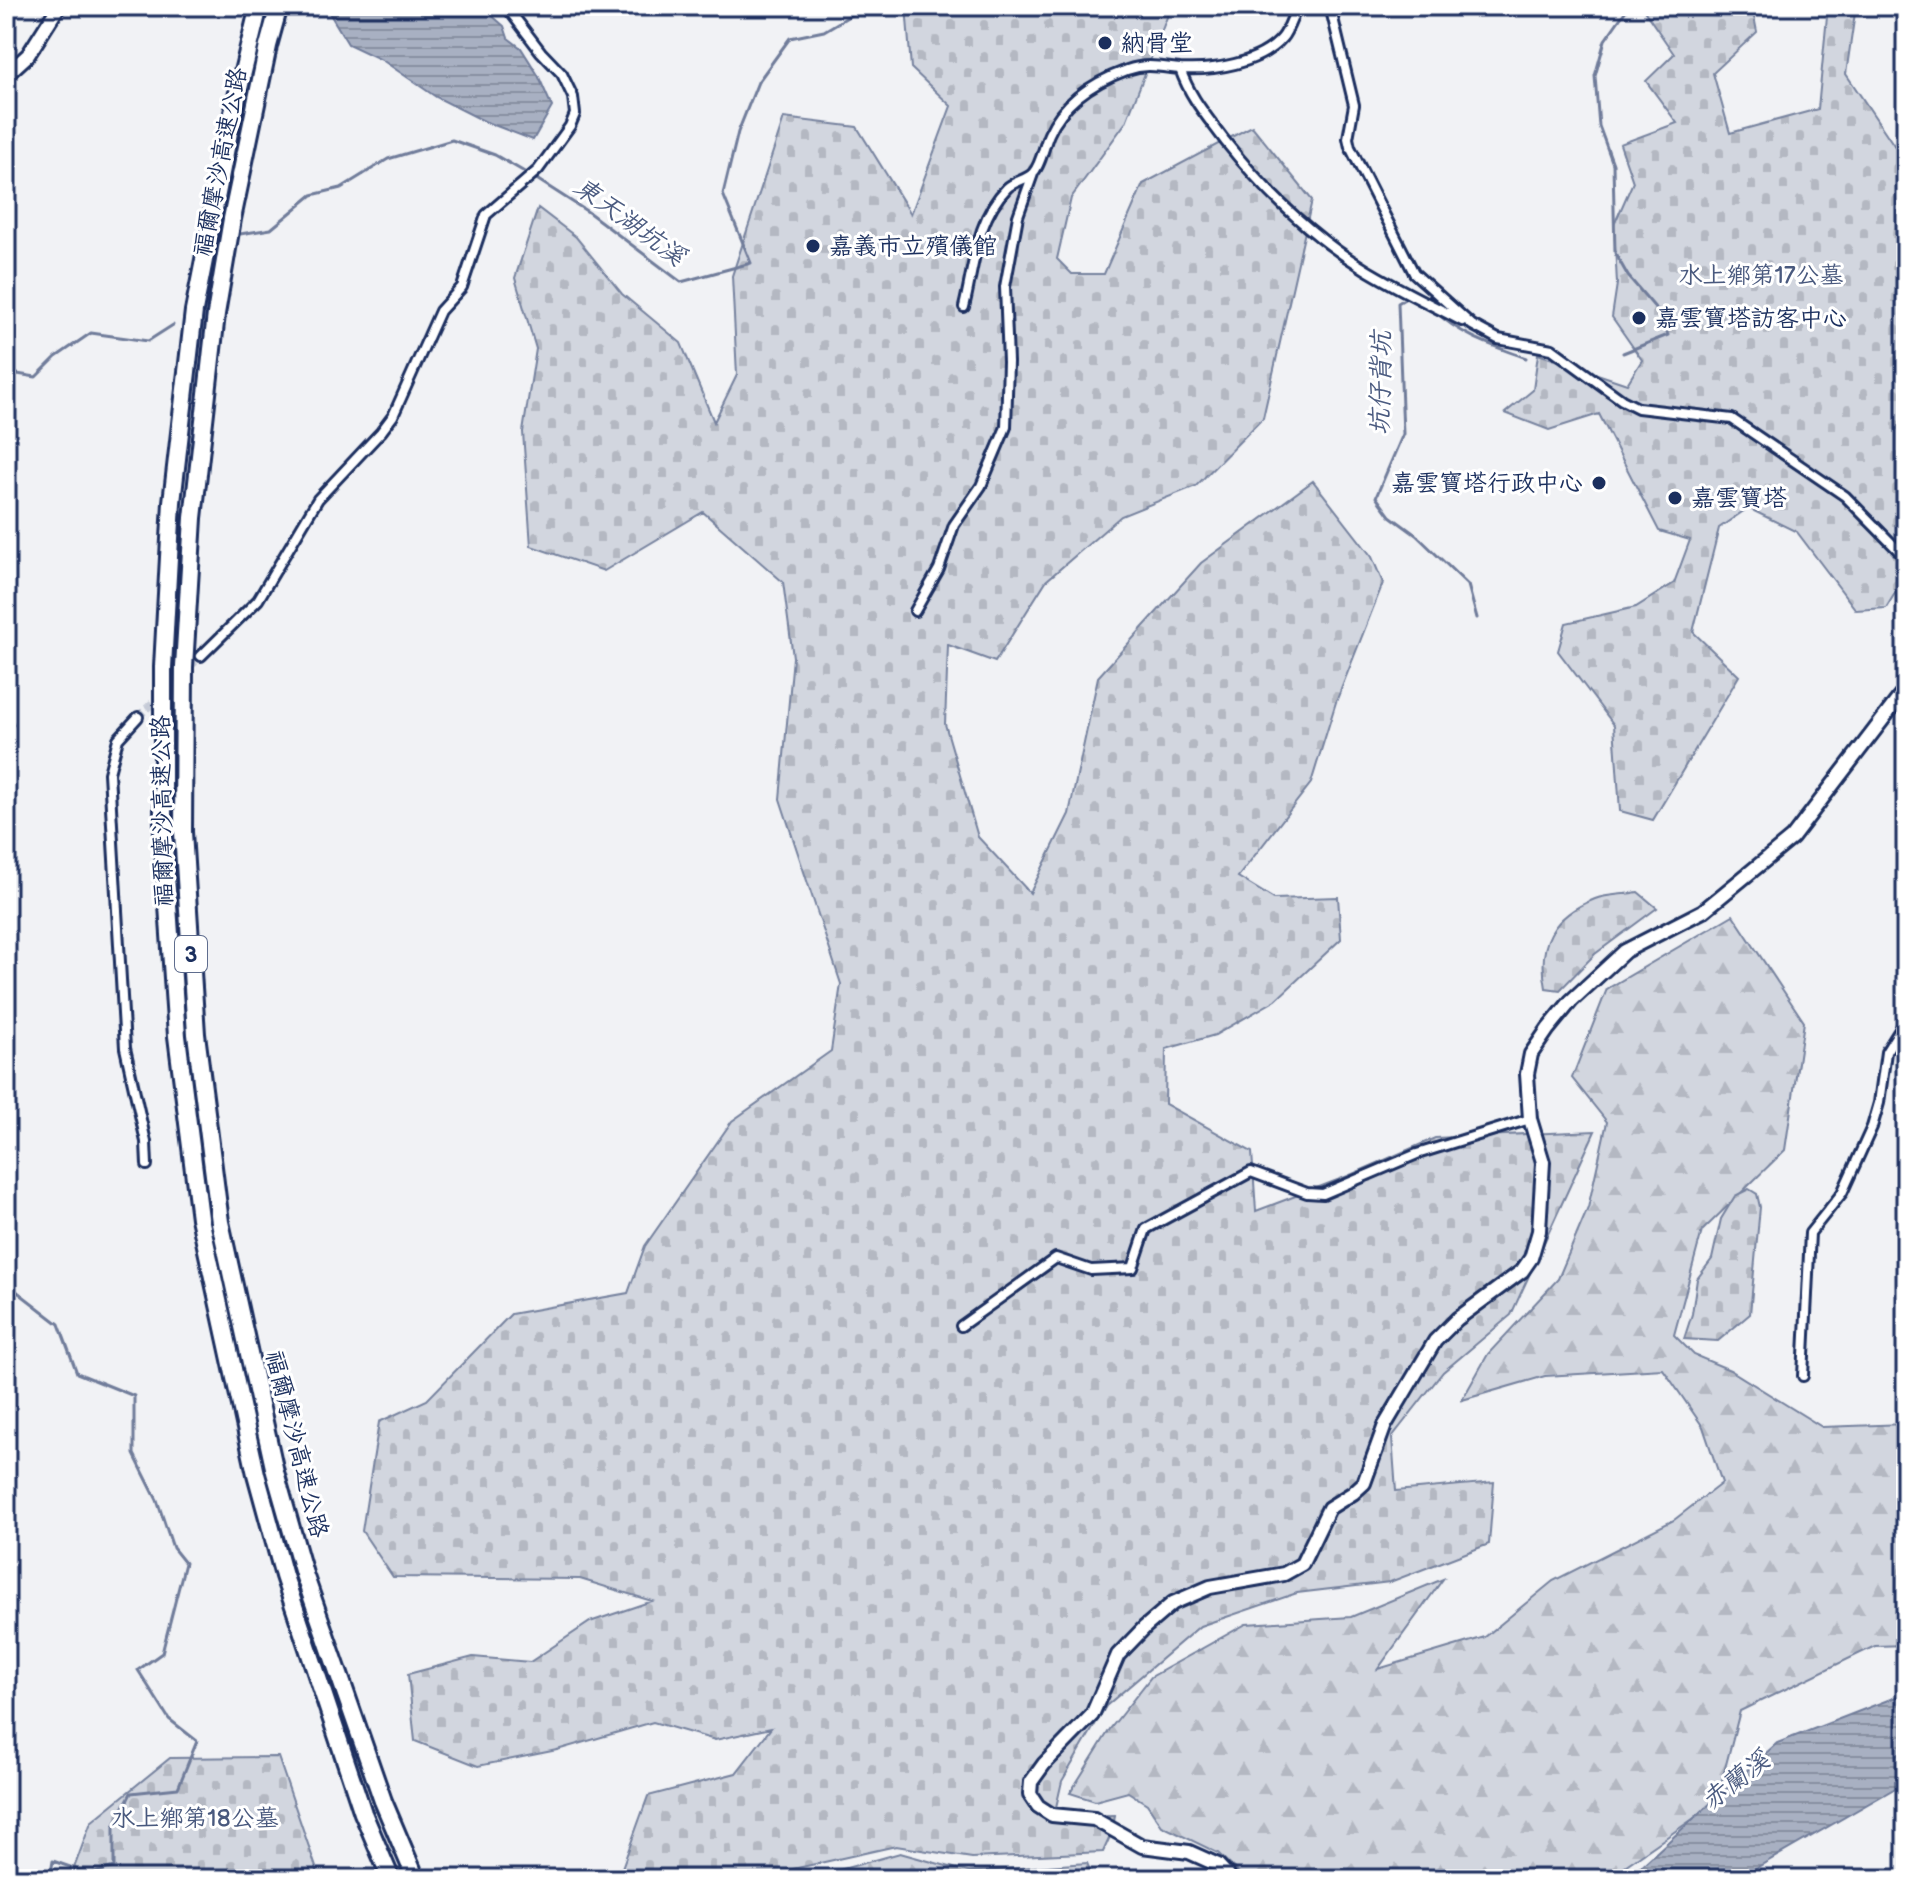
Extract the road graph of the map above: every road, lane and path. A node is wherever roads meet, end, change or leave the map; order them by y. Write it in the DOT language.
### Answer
graph roads {
  1 [pos="59,6"];
  2 [pos="259,6"];
  3 [pos="279,6"];
  4 [pos="506,6"];
  5 [pos="1298,6"];
  6 [pos="1330,6"];
  7 [pos="1180,69"];
  8 [pos="6,75"];
  9 [pos="1033,173"];
  10 [pos="964,307"];
  11 [pos="1472,325"];
  12 [pos="1906,558"];
  13 [pos="915,611"];
  14 [pos="201,656"];
  15 [pos="1906,689"];
  16 [pos="138,717"];
  17 [pos="1906,1020"];
  18 [pos="1530,1119"];
  19 [pos="147,1165"];
  20 [pos="961,1326"];
  21 [pos="1803,1376"];
  22 [pos="391,1879"];
  23 [pos="416,1879"];
  24 [pos="1231,1879"];
  1 -- 8 [label="street"];
  2 -- 22 [label="highway, 福爾摩沙高速公路 / 3"];
  3 -- 23 [label="highway, 福爾摩沙高速公路 / 3"];
  4 -- 14 [label="street"];
  5 -- 7 [label="street"];
  6 -- 11 [label="street"];
  7 -- 9 [label="street"];
  7 -- 11 [label="street"];
  9 -- 10 [label="street"];
  9 -- 13 [label="street"];
  11 -- 12 [label="street"];
  15 -- 18 [label="street"];
  16 -- 19 [label="street"];
  17 -- 21 [label="street"];
  18 -- 20 [label="street"];
  18 -- 24 [label="street"];
}
